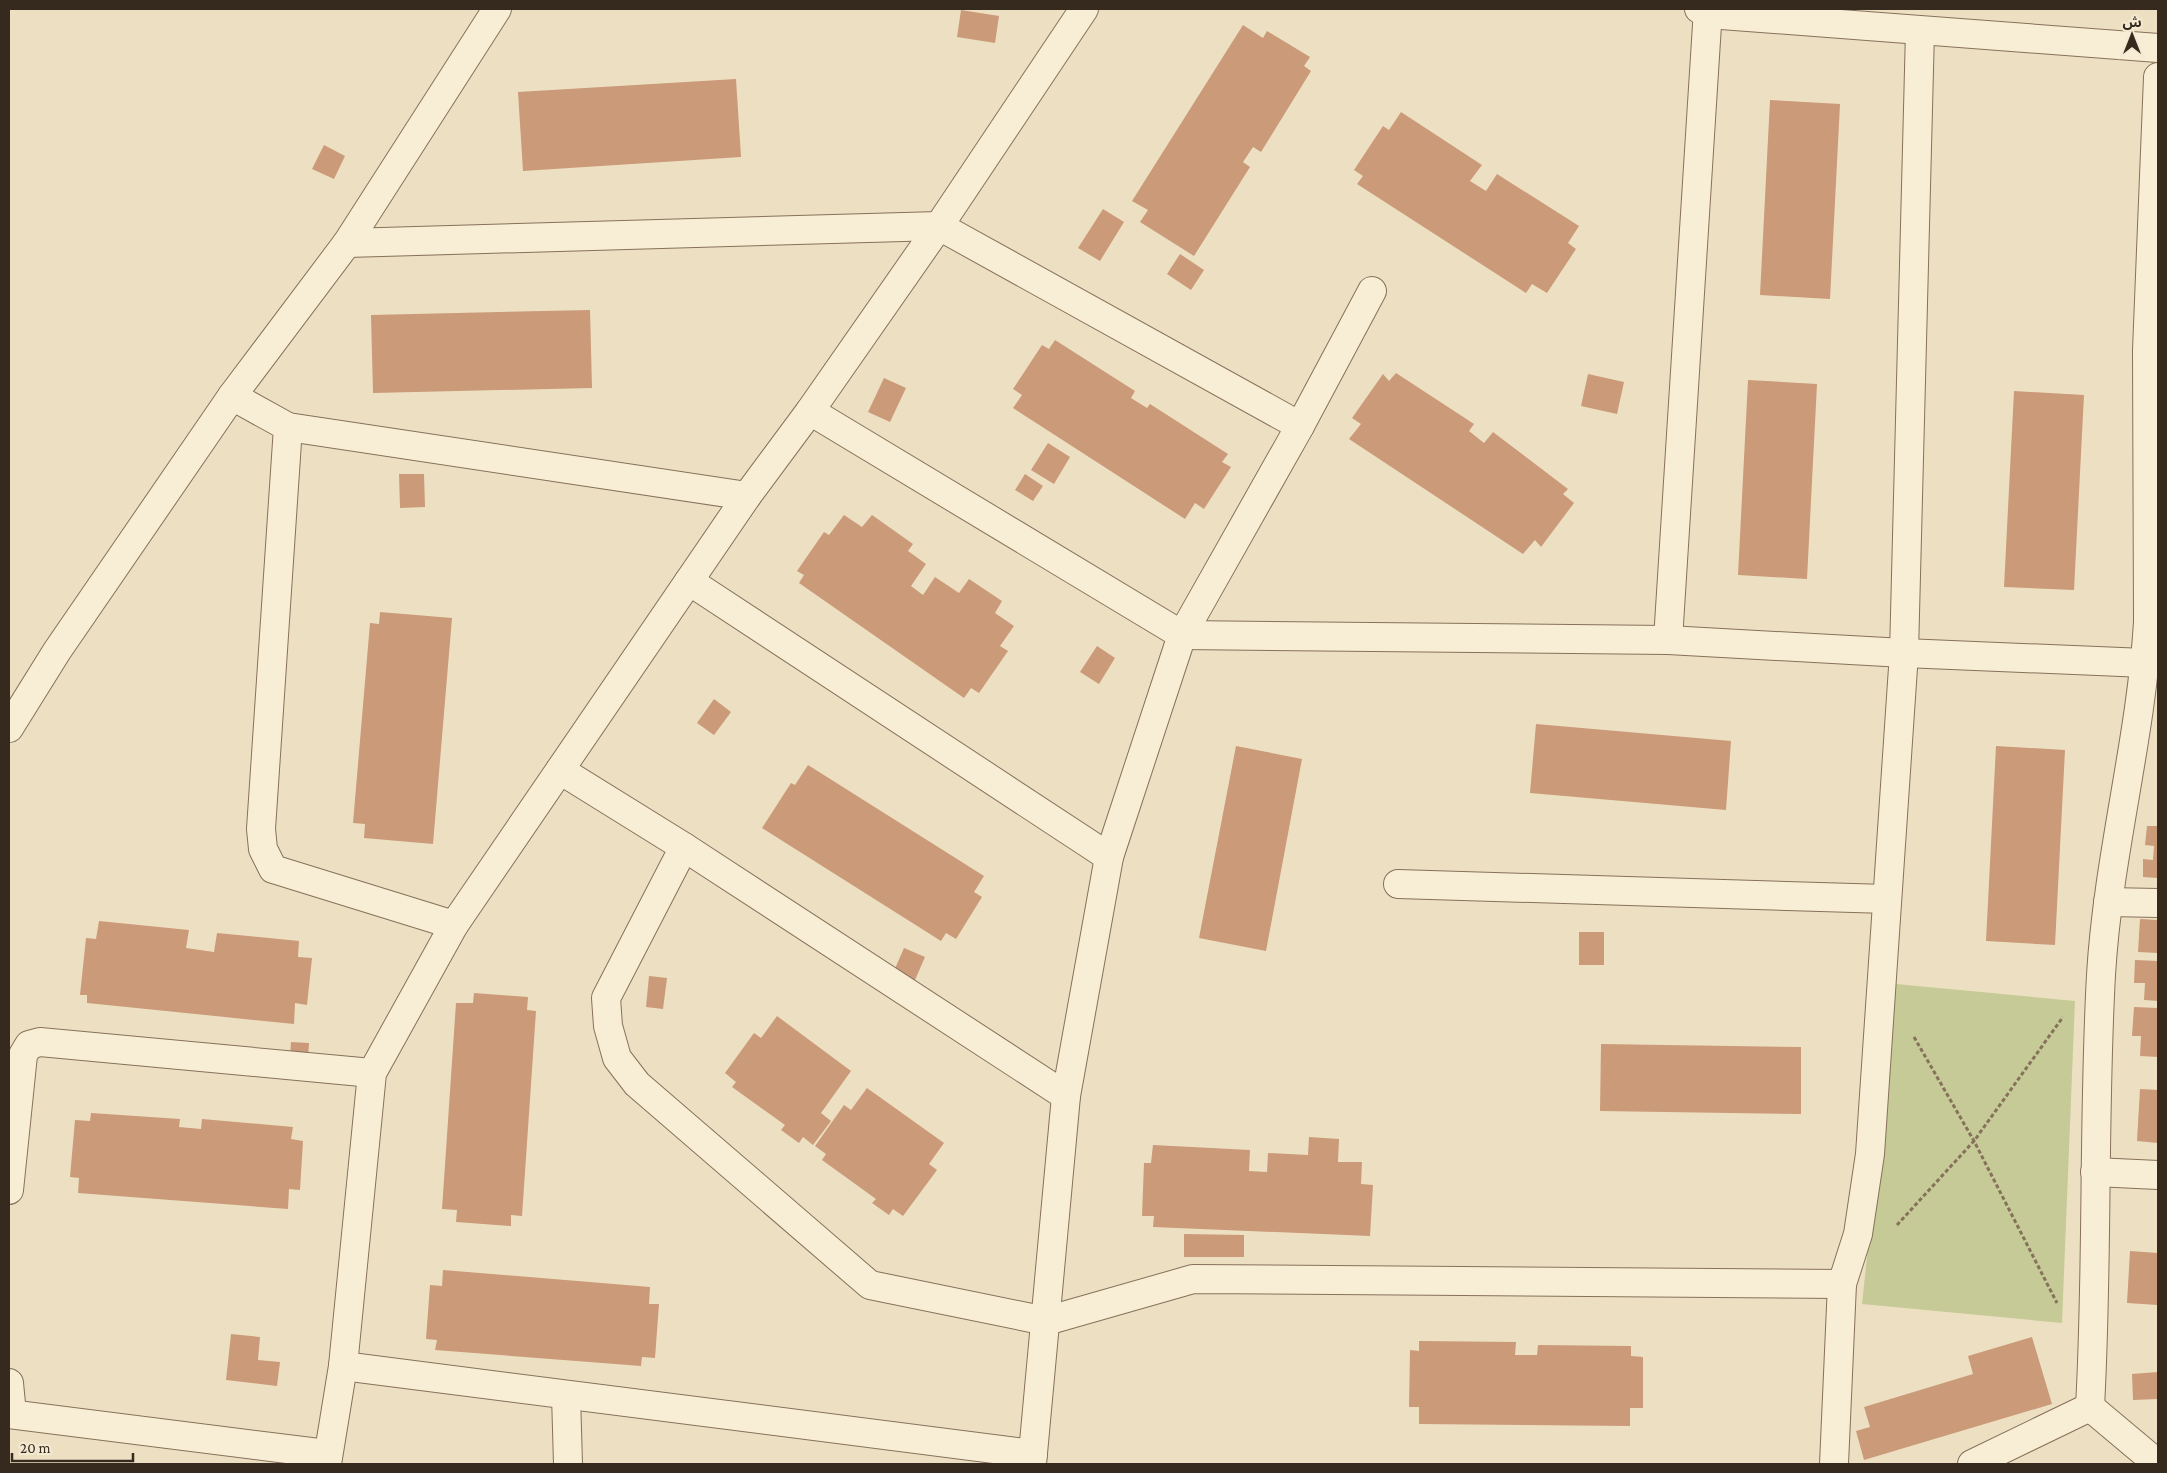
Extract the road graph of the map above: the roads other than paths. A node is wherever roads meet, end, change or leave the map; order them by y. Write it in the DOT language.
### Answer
graph roads {
  1 [pos="502,9"];
  2 [pos="1084,9"];
  3 [pos="1705,11"];
  4 [pos="1920,30"];
  5 [pos="2158,48"];
  6 [pos="2158,77"];
  7 [pos="939,226"];
  8 [pos="347,243"];
  9 [pos="1372,291"];
  10 [pos="2153,350"];
  11 [pos="232,396"];
  12 [pos="810,411"];
  13 [pos="1300,426"];
  14 [pos="288,427"];
  15 [pos="746,496"];
  16 [pos="689,581"];
  17 [pos="2153,622"];
  18 [pos="1182,635"];
  19 [pos="1668,640"];
  20 [pos="1904,653"];
  21 [pos="2145,663"];
  22 [pos="9,728"];
  23 [pos="560,770"];
  24 [pos="684,846"];
  25 [pos="1109,857"];
  26 [pos="1398,884"];
  27 [pos="1887,899"];
  28 [pos="2108,902"];
  29 [pos="2158,903"];
  30 [pos="454,925"];
  31 [pos="372,1073"];
  32 [pos="1066,1096"];
  33 [pos="2095,1172"];
  34 [pos="2158,1175"];
  35 [pos="9,1190"];
  36 [pos="1842,1284"];
  37 [pos="1046,1320"];
  38 [pos="343,1366"];
  39 [pos="9,1383"];
  40 [pos="566,1395"];
  41 [pos="2090,1407"];
  42 [pos="11,1414"];
  43 [pos="327,1459"];
  44 [pos="1032,1459"];
  45 [pos="2158,1463"];
  46 [pos="568,1464"];
  47 [pos="1834,1464"];
  48 [pos="1972,1464"];
  1 -- 8 [label="street"];
  2 -- 7 [label="street"];
  3 -- 4 [label="street"];
  3 -- 19 [label="street"];
  4 -- 5 [label="street"];
  4 -- 20 [label="street"];
  6 -- 10 [label="street"];
  7 -- 8 [label="street"];
  7 -- 12 [label="street"];
  7 -- 13 [label="street"];
  8 -- 11 [label="street"];
  9 -- 13 [label="street"];
  10 -- 17 [label="street"];
  11 -- 14 [label="street"];
  11 -- 22 [label="street"];
  12 -- 15 [label="street"];
  12 -- 18 [label="street"];
  13 -- 18 [label="street"];
  14 -- 15 [label="street"];
  14 -- 30 [label="street"];
  15 -- 16 [label="street"];
  16 -- 23 [label="street"];
  16 -- 25 [label="street"];
  17 -- 21 [label="street"];
  18 -- 19 [label="street"];
  18 -- 25 [label="street"];
  19 -- 20 [label="street"];
  20 -- 21 [label="street"];
  20 -- 27 [label="street"];
  21 -- 28 [label="street"];
  23 -- 24 [label="street"];
  23 -- 30 [label="street"];
  24 -- 32 [label="street"];
  24 -- 37 [label="street"];
  25 -- 32 [label="street"];
  26 -- 27 [label="street"];
  27 -- 36 [label="street"];
  28 -- 29 [label="street"];
  28 -- 33 [label="street"];
  30 -- 31 [label="street"];
  31 -- 35 [label="street"];
  31 -- 38 [label="street"];
  32 -- 37 [label="street"];
  33 -- 34 [label="street"];
  33 -- 41 [label="street"];
  36 -- 37 [label="street"];
  36 -- 47 [label="street"];
  37 -- 44 [label="street"];
  38 -- 40 [label="street"];
  38 -- 43 [label="street"];
  39 -- 42 [label="street"];
  40 -- 44 [label="street"];
  40 -- 46 [label="street"];
  41 -- 45 [label="street"];
  41 -- 48 [label="street"];
  42 -- 43 [label="street"];
}
